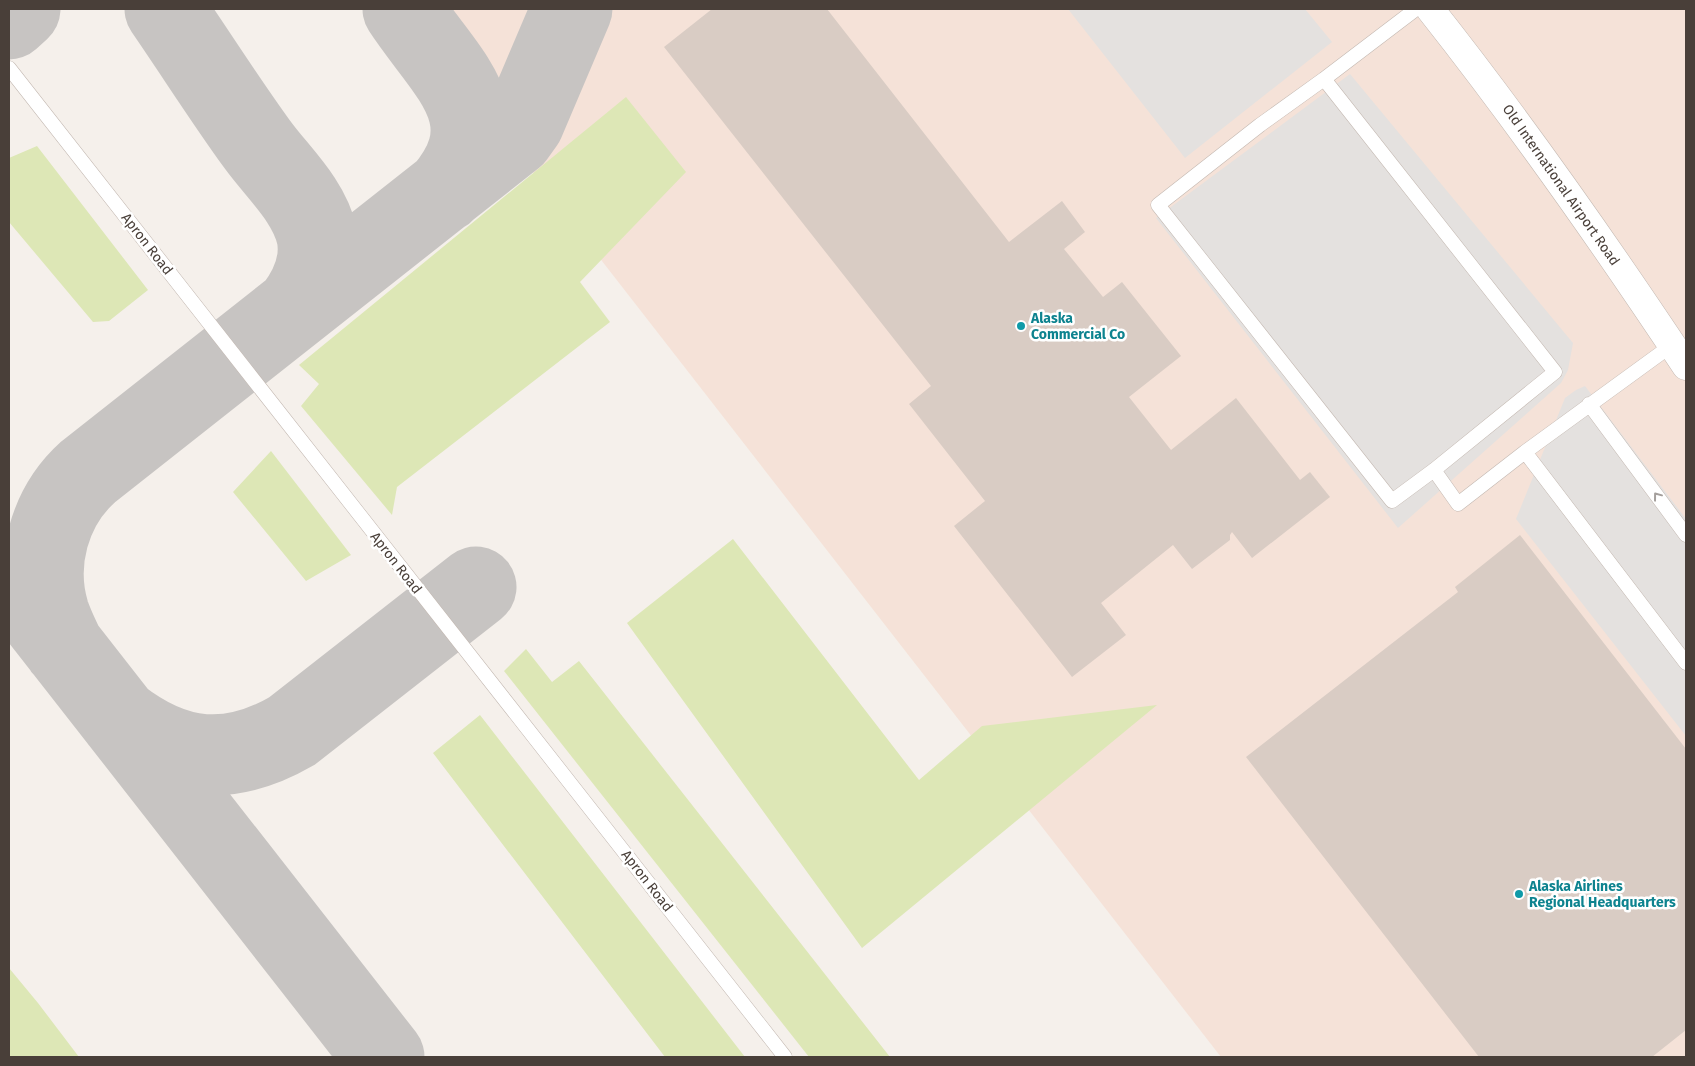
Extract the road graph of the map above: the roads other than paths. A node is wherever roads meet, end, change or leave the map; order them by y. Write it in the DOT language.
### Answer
graph roads {
  1 [pos="1416,9"];
  2 [pos="1430,9"];
  3 [pos="9,68"];
  4 [pos="1324,79"];
  5 [pos="1679,356"];
  6 [pos="1589,404"];
  7 [pos="1525,452"];
  8 [pos="1434,470"];
  9 [pos="1686,535"];
  10 [pos="1686,663"];
  11 [pos="785,1057"];
  1 -- 4 [label="lane"];
  2 -- 5 [label="street, Old International Airport Road"];
  3 -- 11 [label="lane, Apron Road"];
  4 -- 8 [label="lane"];
  4 -- 8 [label="lane"];
  5 -- 6 [label="lane"];
  6 -- 7 [label="lane"];
  9 -- 6 [label="lane, one-way"];
  7 -- 8 [label="lane"];
  7 -- 10 [label="lane"];
}
